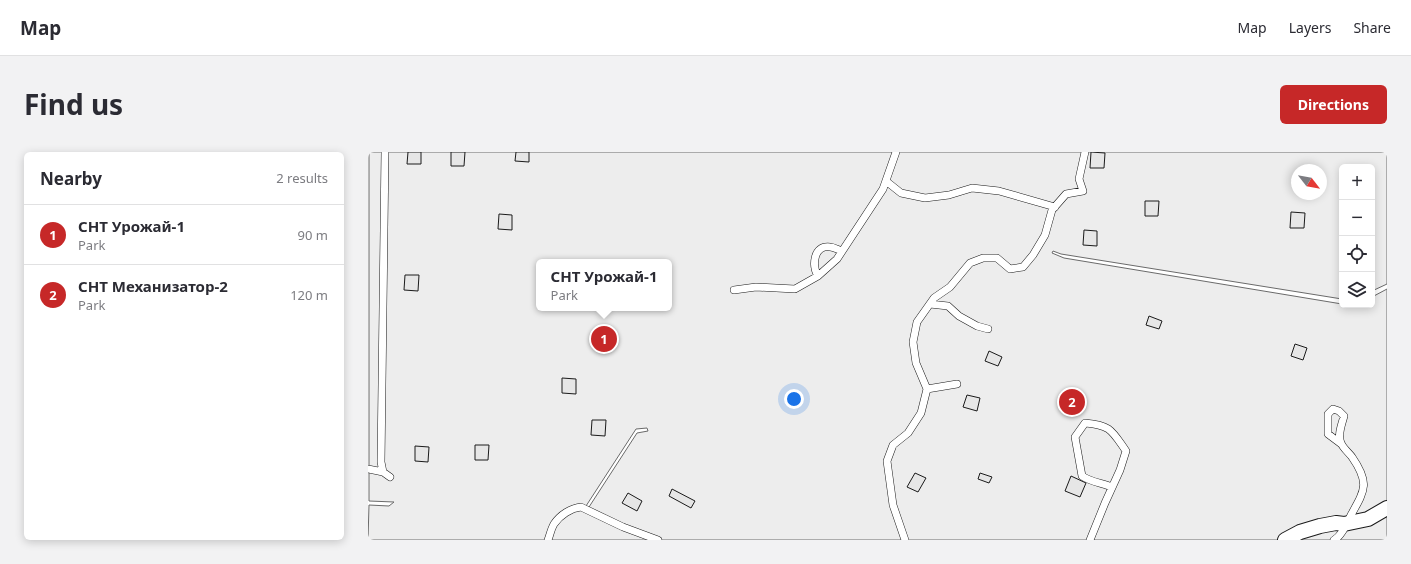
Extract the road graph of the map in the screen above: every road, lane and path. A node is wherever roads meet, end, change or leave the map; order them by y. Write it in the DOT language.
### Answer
graph roads {
  1 [pos="385,152"];
  2 [pos="891,152"];
  3 [pos="896,152"];
  4 [pos="1085,152"];
  5 [pos="890,169"];
  6 [pos="886,181"];
  7 [pos="1054,207"];
  8 [pos="842,251"];
  9 [pos="818,276"];
  10 [pos="734,290"];
  11 [pos="930,304"];
  12 [pos="988,329"];
  13 [pos="957,384"];
  14 [pos="927,389"];
  15 [pos="1340,443"];
  16 [pos="368,469"];
  17 [pos="384,472"];
  18 [pos="390,477"];
  19 [pos="1112,487"];
  20 [pos="1387,508"];
  21 [pos="1347,523"];
  22 [pos="548,540"];
  23 [pos="658,540"];
  24 [pos="905,540"];
  25 [pos="1090,540"];
  26 [pos="1285,540"];
  27 [pos="1334,540"];
  1 -- 17 [label="lane"];
  2 -- 5 [label="lane"];
  3 -- 5 [label="lane"];
  4 -- 7 [label="lane"];
  5 -- 6 [label="lane"];
  6 -- 7 [label="lane"];
  6 -- 8 [label="lane"];
  7 -- 11 [label="lane"];
  8 -- 9 [label="lane"];
  8 -- 9 [label="lane"];
  9 -- 10 [label="lane"];
  11 -- 12 [label="lane"];
  11 -- 14 [label="lane"];
  13 -- 14 [label="lane"];
  14 -- 24 [label="lane"];
  15 -- 21 [label="lane"];
  16 -- 17 [label="lane"];
  17 -- 18 [label="lane"];
  19 -- 19 [label="lane"];
  19 -- 25 [label="lane"];
  20 -- 21 [label="street"];
  21 -- 26 [label="street"];
  21 -- 27 [label="lane"];
  22 -- 23 [label="lane"];
}
